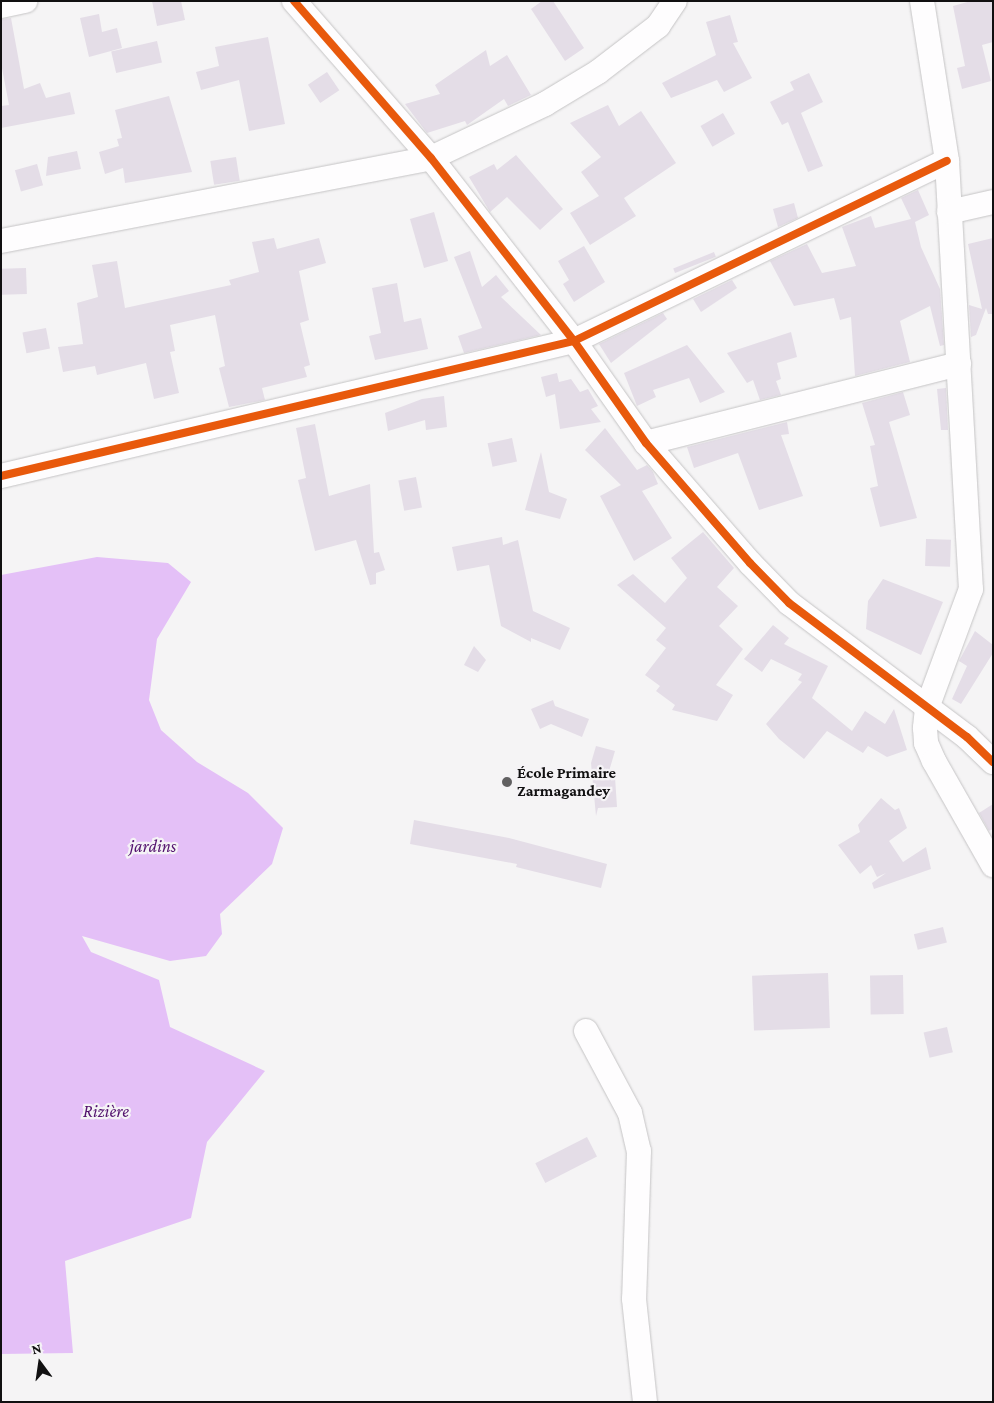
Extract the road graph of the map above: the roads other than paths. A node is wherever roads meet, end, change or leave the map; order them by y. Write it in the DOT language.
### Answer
graph roads {
  1 [pos="25,1"];
  2 [pos="294,1"];
  3 [pos="675,1"];
  4 [pos="922,1"];
  5 [pos="1,6"];
  6 [pos="431,158"];
  7 [pos="947,161"];
  8 [pos="993,202"];
  9 [pos="949,212"];
  10 [pos="1,241"];
  11 [pos="574,341"];
  12 [pos="959,364"];
  13 [pos="646,443"];
  14 [pos="1,476"];
  15 [pos="927,708"];
  16 [pos="993,762"];
  17 [pos="993,865"];
  18 [pos="586,1031"];
  19 [pos="645,1402"];
  1 -- 5 [label="street"];
  2 -- 6 [label="street"];
  3 -- 6 [label="street"];
  4 -- 7 [label="street"];
  6 -- 10 [label="street"];
  6 -- 11 [label="street"];
  7 -- 9 [label="street"];
  7 -- 11 [label="street"];
  8 -- 9 [label="street"];
  9 -- 12 [label="street"];
  11 -- 13 [label="street"];
  11 -- 14 [label="street"];
  12 -- 13 [label="street"];
  12 -- 15 [label="street"];
  13 -- 15 [label="street"];
  15 -- 16 [label="street"];
  15 -- 17 [label="street"];
  18 -- 19 [label="street"];
}
